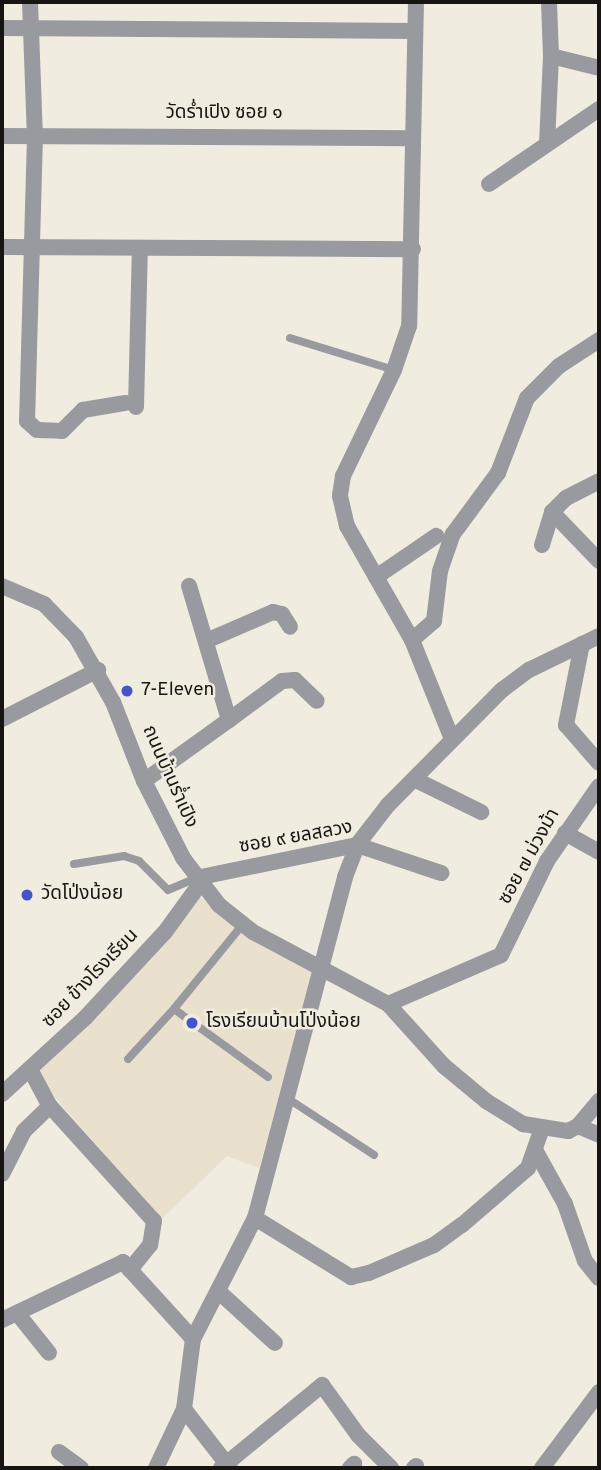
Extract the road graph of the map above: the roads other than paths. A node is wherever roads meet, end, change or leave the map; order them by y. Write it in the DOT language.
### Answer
graph roads {
  1 [pos="30,2"];
  2 [pos="416,2"];
  3 [pos="549,2"];
  4 [pos="2,28"];
  5 [pos="30,28"];
  6 [pos="415,31"];
  7 [pos="551,56"];
  8 [pos="599,68"];
  9 [pos="599,109"];
  10 [pos="2,136"];
  11 [pos="35,136"];
  12 [pos="412,138"];
  13 [pos="547,144"];
  14 [pos="489,184"];
  15 [pos="2,247"];
  16 [pos="31,247"];
  17 [pos="140,248"];
  18 [pos="413,249"];
  19 [pos="289,338"];
  20 [pos="599,340"];
  21 [pos="394,370"];
  22 [pos="599,481"];
  23 [pos="552,512"];
  24 [pos="436,536"];
  25 [pos="542,545"];
  26 [pos="599,561"];
  27 [pos="376,578"];
  28 [pos="2,586"];
  29 [pos="189,586"];
  30 [pos="290,627"];
  31 [pos="599,636"];
  32 [pos="412,640"];
  33 [pos="206,641"];
  34 [pos="582,644"];
  35 [pos="98,670"];
  36 [pos="317,701"];
  37 [pos="2,719"];
  38 [pos="229,720"];
  39 [pos="452,739"];
  40 [pos="599,763"];
  41 [pos="414,779"];
  42 [pos="144,781"];
  43 [pos="599,786"];
  44 [pos="481,813"];
  45 [pos="565,832"];
  46 [pos="357,845"];
  47 [pos="599,852"];
  48 [pos="74,864"];
  49 [pos="441,873"];
  50 [pos="198,881"];
  51 [pos="243,924"];
  52 [pos="321,966"];
  53 [pos="388,1004"];
  54 [pos="174,1009"];
  55 [pos="128,1059"];
  56 [pos="31,1071"];
  57 [pos="268,1077"];
  58 [pos="2,1094"];
  59 [pos="285,1097"];
  60 [pos="599,1101"];
  61 [pos="50,1106"];
  62 [pos="578,1126"];
  63 [pos="542,1128"];
  64 [pos="599,1135"];
  65 [pos="534,1150"];
  66 [pos="374,1154"];
  67 [pos="2,1174"];
  68 [pos="255,1218"];
  69 [pos="130,1270"];
  70 [pos="599,1279"];
  71 [pos="218,1291"];
  72 [pos="9,1317"];
  73 [pos="193,1339"];
  74 [pos="275,1343"];
  75 [pos="49,1353"];
  76 [pos="599,1392"];
  77 [pos="184,1409"];
  78 [pos="59,1452"];
  79 [pos="225,1466"];
  80 [pos="81,1468"];
  81 [pos="156,1468"];
  82 [pos="391,1468"];
  83 [pos="542,1468"];
  1 -- 5 [label="street"];
  2 -- 6 [label="street"];
  3 -- 7 [label="street"];
  4 -- 5 [label="street"];
  5 -- 6 [label="street"];
  5 -- 11 [label="street"];
  6 -- 12 [label="street"];
  7 -- 8 [label="street"];
  7 -- 13 [label="street"];
  9 -- 13 [label="street"];
  10 -- 11 [label="street, วัดร่ำเปิง ซอย ๑"];
  11 -- 12 [label="street, วัดร่ำเปิง ซอย ๑"];
  11 -- 16 [label="street"];
  12 -- 18 [label="street"];
  13 -- 14 [label="street"];
  15 -- 16 [label="street"];
  16 -- 17 [label="street"];
  16 -- 17 [label="street"];
  17 -- 18 [label="street"];
  18 -- 21 [label="street"];
  19 -- 21 [label="lane"];
  20 -- 32 [label="street"];
  21 -- 27 [label="street"];
  22 -- 23 [label="street"];
  23 -- 25 [label="street"];
  23 -- 26 [label="street"];
  24 -- 27 [label="street"];
  27 -- 32 [label="street"];
  28 -- 35 [label="street, ถนนบ้านร่ำเปิง"];
  29 -- 33 [label="street"];
  30 -- 33 [label="street"];
  31 -- 34 [label="street"];
  32 -- 39 [label="street"];
  33 -- 38 [label="street"];
  34 -- 39 [label="street"];
  34 -- 40 [label="street"];
  35 -- 37 [label="street"];
  35 -- 42 [label="street, ถนนบ้านร่ำเปิง"];
  36 -- 38 [label="street"];
  38 -- 42 [label="street"];
  39 -- 41 [label="street"];
  41 -- 44 [label="street"];
  41 -- 46 [label="street"];
  42 -- 50 [label="street, ถนนบ้านร่ำเปิง"];
  43 -- 45 [label="street, ซอย ๗ ม่วงม้า"];
  45 -- 47 [label="street"];
  45 -- 53 [label="street, ซอย ๗ ม่วงม้า"];
  46 -- 49 [label="street, ซอย ๙ ยลสลวง"];
  46 -- 50 [label="street, ซอย ๙ ยลสลวง"];
  46 -- 52 [label="street"];
  48 -- 50 [label="lane"];
  50 -- 51 [label="street, ถนนบ้านร่ำเปิง"];
  50 -- 56 [label="street, ซอย ข้างโรงเรียน"];
  51 -- 52 [label="street, ถนนบ้านร่ำเปิง"];
  51 -- 54 [label="lane"];
  52 -- 53 [label="street, ถนนบ้านร่ำเปิง"];
  52 -- 59 [label="street"];
  53 -- 63 [label="street, ถนนบ้านร่ำเปิง"];
  54 -- 55 [label="lane"];
  54 -- 57 [label="lane"];
  56 -- 58 [label="street, ซอย ข้างโรงเรียน"];
  56 -- 61 [label="street"];
  59 -- 66 [label="lane"];
  59 -- 68 [label="street"];
  60 -- 62 [label="street"];
  61 -- 67 [label="street"];
  61 -- 69 [label="street"];
  62 -- 63 [label="street"];
  62 -- 64 [label="street"];
  63 -- 65 [label="street"];
  65 -- 68 [label="street"];
  65 -- 70 [label="street"];
  68 -- 71 [label="street"];
  69 -- 72 [label="street"];
  69 -- 73 [label="street"];
  71 -- 73 [label="street"];
  71 -- 74 [label="street"];
  72 -- 75 [label="street"];
  73 -- 77 [label="street"];
  76 -- 83 [label="street"];
  77 -- 79 [label="street"];
  77 -- 81 [label="street"];
  78 -- 80 [label="street"];
  79 -- 82 [label="street"];
}
